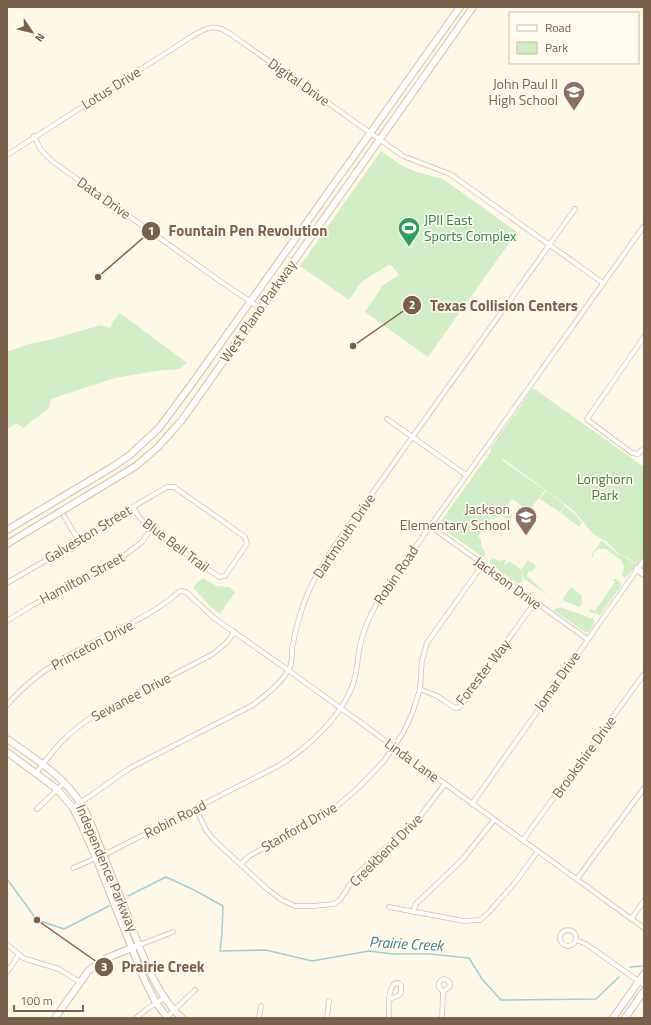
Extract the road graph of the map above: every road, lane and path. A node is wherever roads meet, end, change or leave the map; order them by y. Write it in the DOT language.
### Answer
graph roads {
  1 [pos="460,7"];
  2 [pos="472,7"];
  3 [pos="217,27"];
  4 [pos="370,132"];
  5 [pos="34,136"];
  6 [pos="380,139"];
  7 [pos="7,155"];
  8 [pos="575,209"];
  9 [pos="313,213"];
  10 [pos="323,220"];
  11 [pos="644,226"];
  12 [pos="550,244"];
  13 [pos="603,283"];
  14 [pos="250,301"];
  15 [pos="260,308"];
  16 [pos="644,337"];
  17 [pos="387,419"];
  18 [pos="413,437"];
  19 [pos="644,448"];
  20 [pos="466,475"];
  21 [pos="133,507"];
  22 [pos="64,516"];
  23 [pos="430,526"];
  24 [pos="151,529"];
  25 [pos="7,530"];
  26 [pos="79,541"];
  27 [pos="7,544"];
  28 [pos="644,560"];
  29 [pos="483,564"];
  30 [pos="637,569"];
  31 [pos="644,574"];
  32 [pos="222,577"];
  33 [pos="7,583"];
  34 [pos="182,591"];
  35 [pos="535,602"];
  36 [pos="7,621"];
  37 [pos="235,632"];
  38 [pos="587,640"];
  39 [pos="288,670"];
  40 [pos="644,674"];
  41 [pos="420,689"];
  42 [pos="7,705"];
  43 [pos="340,708"];
  44 [pos="7,739"];
  45 [pos="394,746"];
  46 [pos="7,752"];
  47 [pos="42,764"];
  48 [pos="36,773"];
  49 [pos="65,782"];
  50 [pos="445,784"];
  51 [pos="644,788"];
  52 [pos="57,789"];
  53 [pos="81,803"];
  54 [pos="472,804"];
  55 [pos="74,808"];
  56 [pos="37,809"];
  57 [pos="196,809"];
  58 [pos="494,820"];
  59 [pos="523,840"];
  60 [pos="538,851"];
  61 [pos="103,855"];
  62 [pos="96,858"];
  63 [pos="241,864"];
  64 [pos="73,868"];
  65 [pos="577,879"];
  66 [pos="644,901"];
  67 [pos="389,907"];
  68 [pos="413,912"];
  69 [pos="631,919"];
  70 [pos="644,928"];
  71 [pos="172,932"];
  72 [pos="576,940"];
  73 [pos="7,944"];
  74 [pos="139,945"];
  75 [pos="132,948"];
  76 [pos="19,955"];
  77 [pos="7,972"];
  78 [pos="644,974"];
  79 [pos="80,982"];
  80 [pos="641,983"];
  81 [pos="195,990"];
  82 [pos="644,991"];
  83 [pos="444,992"];
  84 [pos="164,998"];
  85 [pos="389,999"];
  86 [pos="329,1001"];
  87 [pos="156,1003"];
  88 [pos="261,1006"];
  89 [pos="174,1010"];
  90 [pos="55,1018"];
  91 [pos="136,1018"];
  92 [pos="168,1018"];
  93 [pos="182,1018"];
  94 [pos="259,1018"];
  95 [pos="327,1018"];
  96 [pos="388,1018"];
  97 [pos="442,1018"];
  98 [pos="613,1018"];
  99 [pos="625,1018"];
  1 -- 4 [label="main road, West Plano Parkway"];
  2 -- 6 [label="main road, West Plano Parkway"];
  3 -- 4 [label="street, Digital Drive"];
  3 -- 5 [label="street, Lotus Drive"];
  4 -- 6 [label="street, Digital Drive"];
  4 -- 9 [label="main road, West Plano Parkway"];
  5 -- 7 [label="street, Lotus Drive"];
  5 -- 14 [label="street, Data Drive"];
  6 -- 10 [label="main road, West Plano Parkway"];
  6 -- 12 [label="street, Digital Drive"];
  8 -- 12 [label="street, Dartmouth Drive"];
  9 -- 10 [label="main road"];
  9 -- 14 [label="main road, West Plano Parkway"];
  10 -- 15 [label="main road, West Plano Parkway"];
  11 -- 13 [label="street, Robin Road"];
  12 -- 13 [label="street, Digital Drive"];
  12 -- 18 [label="street, Dartmouth Drive"];
  13 -- 20 [label="street, Robin Road"];
  14 -- 15 [label="street, Data Drive"];
  14 -- 25 [label="main road, West Plano Parkway"];
  15 -- 27 [label="main road, West Plano Parkway"];
  16 -- 19 [label="street"];
  17 -- 18 [label="street"];
  18 -- 20 [label="street"];
  18 -- 39 [label="street, Dartmouth Drive"];
  20 -- 23 [label="street, Robin Road"];
  21 -- 24 [label="street, Blue Bell Trail"];
  21 -- 26 [label="street, Galveston Street"];
  21 -- 32 [label="street, Galveston Street"];
  22 -- 26 [label="street"];
  23 -- 29 [label="street, Jackson Drive"];
  23 -- 43 [label="street, Robin Road"];
  24 -- 32 [label="street, Blue Bell Trail"];
  24 -- 36 [label="street, Hamilton Street"];
  26 -- 33 [label="street, Galveston Street"];
  28 -- 30 [label="street, Jomar Drive"];
  29 -- 35 [label="street, Jackson Drive"];
  29 -- 41 [label="street, Stanford Drive"];
  30 -- 31 [label="main road"];
  30 -- 38 [label="street, Jomar Drive"];
  34 -- 37 [label="street, Linda Lane"];
  34 -- 42 [label="street, Princeton Drive"];
  35 -- 38 [label="street, Jackson Drive"];
  35 -- 41 [label="street, Forester Way"];
  37 -- 39 [label="street, Linda Lane"];
  37 -- 47 [label="street, Sewanee Drive"];
  38 -- 54 [label="street, Jomar Drive"];
  39 -- 43 [label="street, Linda Lane"];
  39 -- 53 [label="street, Dartmouth Drive"];
  40 -- 59 [label="street, Brookshire Drive"];
  41 -- 45 [label="street, Stanford Drive"];
  43 -- 45 [label="street, Linda Lane"];
  43 -- 57 [label="street, Robin Road"];
  44 -- 47 [label="main road, Independence Parkway"];
  45 -- 50 [label="street, Linda Lane"];
  45 -- 63 [label="street, Stanford Drive"];
  46 -- 48 [label="main road, Independence Parkway"];
  47 -- 48 [label="street, Sewanee Drive"];
  47 -- 49 [label="main road, Independence Parkway"];
  48 -- 52 [label="main road, Independence Parkway"];
  49 -- 52 [label="street"];
  49 -- 53 [label="main road, Independence Parkway"];
  50 -- 54 [label="street, Linda Lane"];
  50 -- 63 [label="street, Creekbend Drive"];
  51 -- 65 [label="street"];
  52 -- 55 [label="main road, Independence Parkway"];
  52 -- 56 [label="street"];
  53 -- 55 [label="street, Dartmouth Drive"];
  53 -- 61 [label="main road, Independence Parkway"];
  54 -- 58 [label="street, Linda Lane"];
  55 -- 62 [label="main road, Independence Parkway"];
  57 -- 61 [label="street, Robin Road"];
  57 -- 63 [label="street, Creekbend Drive"];
  58 -- 59 [label="street, Linda Lane"];
  58 -- 68 [label="street"];
  59 -- 60 [label="street, Linda Lane"];
  60 -- 65 [label="street, Linda Lane"];
  60 -- 68 [label="street"];
  61 -- 62 [label="street, Robin Road"];
  61 -- 74 [label="main road, Independence Parkway"];
  62 -- 64 [label="street, Robin Road"];
  62 -- 75 [label="main road, Independence Parkway"];
  65 -- 69 [label="street, Linda Lane"];
  66 -- 69 [label="street"];
  67 -- 68 [label="street"];
  69 -- 70 [label="street, Linda Lane"];
  71 -- 74 [label="street"];
  72 -- 80 [label="street"];
  73 -- 76 [label="street"];
  74 -- 75 [label="main road"];
  74 -- 84 [label="main road, Independence Parkway"];
  75 -- 79 [label="main road"];
  75 -- 87 [label="main road, Independence Parkway"];
  76 -- 77 [label="street"];
  76 -- 79 [label="street"];
  78 -- 80 [label="main road"];
  79 -- 90 [label="main road"];
  80 -- 98 [label="main road"];
  81 -- 89 [label="street"];
  82 -- 99 [label="main road"];
  83 -- 97 [label="street"];
  84 -- 87 [label="street"];
  84 -- 89 [label="main road, Independence Parkway"];
  85 -- 96 [label="street"];
  86 -- 95 [label="street"];
  87 -- 91 [label="street"];
  87 -- 92 [label="main road, Independence Parkway"];
  88 -- 94 [label="street"];
  89 -- 92 [label="street"];
  89 -- 93 [label="main road, Independence Parkway"];
}
